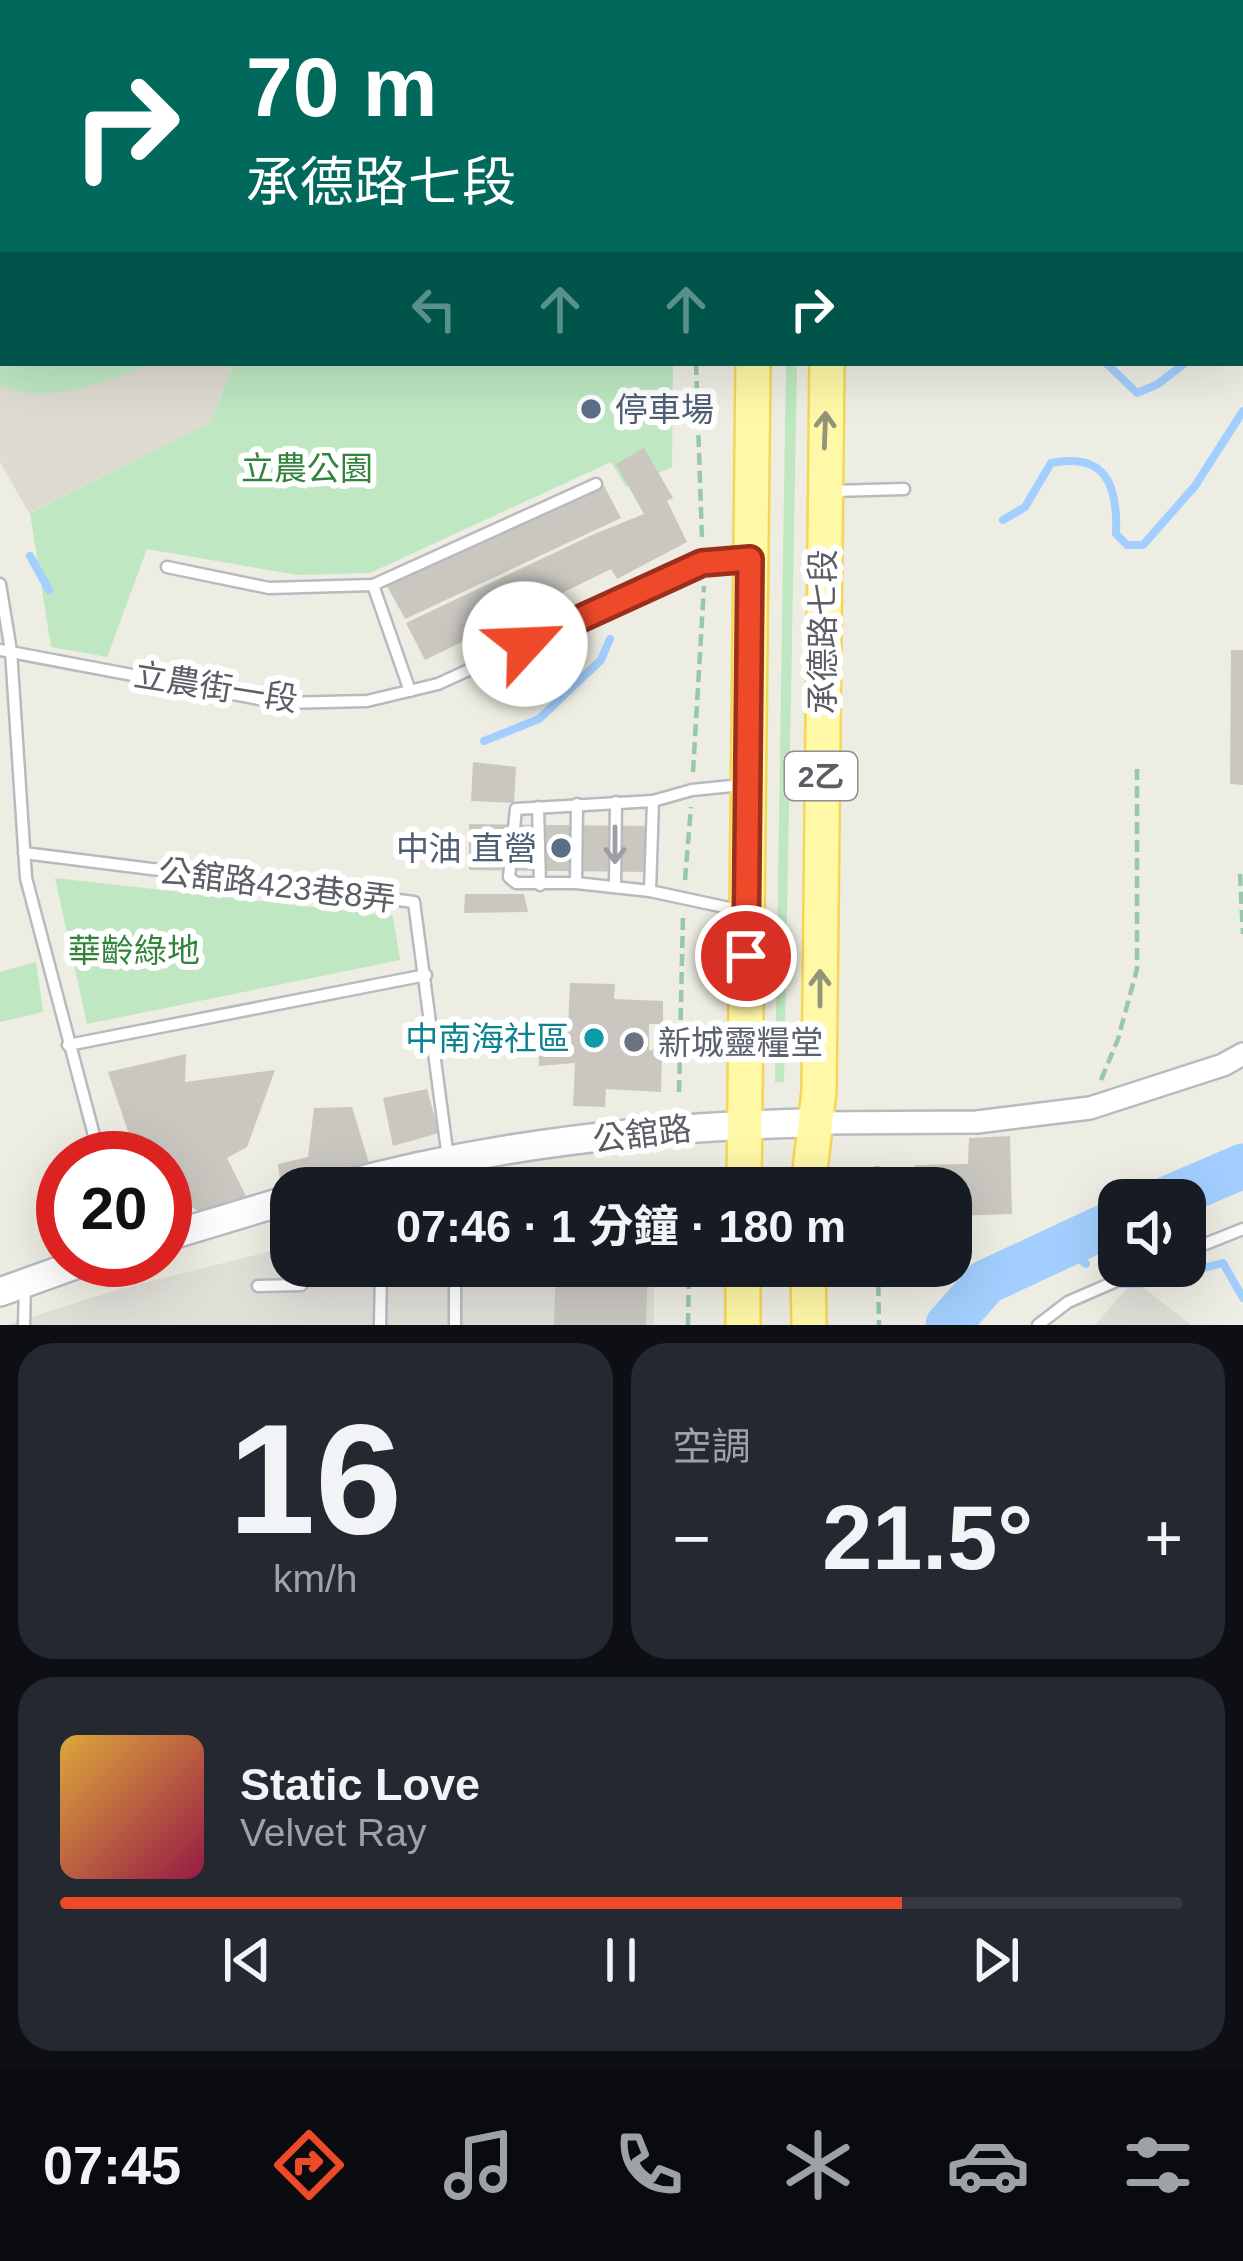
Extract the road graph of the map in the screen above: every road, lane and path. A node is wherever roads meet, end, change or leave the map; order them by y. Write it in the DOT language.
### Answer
graph roads {
  1 [pos="696,366"];
  2 [pos="753,366"];
  3 [pos="827,366"];
  4 [pos="596,484"];
  5 [pos="904,489"];
  6 [pos="824,491"];
  7 [pos="702,540"];
  8 [pos="750,559"];
  9 [pos="167,568"];
  10 [pos="0,584"];
  11 [pos="373,586"];
  12 [pos="704,586"];
  13 [pos="6,650"];
  14 [pos="410,691"];
  15 [pos="1137,769"];
  16 [pos="746,784"];
  17 [pos="692,790"];
  18 [pos="653,801"];
  19 [pos="616,802"];
  20 [pos="577,804"];
  21 [pos="538,807"];
  22 [pos="24,853"];
  23 [pos="1240,874"];
  24 [pos="576,883"];
  25 [pos="540,885"];
  26 [pos="615,887"];
  27 [pos="650,891"];
  28 [pos="684,898"];
  29 [pos="746,911"];
  30 [pos="1243,934"];
  31 [pos="426,974"];
  32 [pos="68,1045"];
  33 [pos="1243,1054"];
  34 [pos="679,1092"];
  35 [pos="1090,1108"];
  36 [pos="813,1123"];
  37 [pos="743,1124"];
  38 [pos="92,1131"];
  39 [pos="451,1167"];
  40 [pos="486,1167"];
  41 [pos="744,1167"];
  42 [pos="810,1167"];
  43 [pos="270,1205"];
  44 [pos="192,1229"];
  45 [pos="1243,1229"];
  46 [pos="1206,1244"];
  47 [pos="258,1286"];
  48 [pos="270,1286"];
  49 [pos="13,1287"];
  50 [pos="381,1287"];
  51 [pos="455,1287"];
  52 [pos="689,1287"];
  53 [pos="743,1287"];
  54 [pos="808,1287"];
  55 [pos="878,1287"];
  56 [pos="1103,1287"];
  57 [pos="24,1325"];
  58 [pos="380,1325"];
  59 [pos="454,1325"];
  60 [pos="688,1325"];
  61 [pos="743,1325"];
  62 [pos="809,1325"];
  63 [pos="879,1325"];
  64 [pos="1038,1325"];
  1 -- 7 [label="path"];
  2 -- 8 [label="main road, 2乙"];
  6 -- 3 [label="main road, 承德路七段 / 2乙, one-way"];
  4 -- 11 [label="lane"];
  5 -- 6 [label="lane"];
  36 -- 6 [label="main road, 承德路七段 / 2乙, one-way"];
  8 -- 14 [label="lane, 立農街一段"];
  8 -- 16 [label="main road, 2乙"];
  9 -- 11 [label="lane"];
  10 -- 13 [label="lane"];
  11 -- 14 [label="lane"];
  12 -- 17 [label="path"];
  13 -- 14 [label="lane, 立農街一段"];
  13 -- 22 [label="lane"];
  15 -- 35 [label="path"];
  16 -- 17 [label="lane"];
  16 -- 29 [label="main road, 2乙"];
  17 -- 18 [label="lane"];
  17 -- 28 [label="path"];
  18 -- 19 [label="lane"];
  18 -- 27 [label="lane"];
  19 -- 20 [label="lane"];
  19 -- 26 [label="lane, one-way"];
  20 -- 21 [label="lane"];
  20 -- 24 [label="lane"];
  21 -- 25 [label="lane"];
  21 -- 25 [label="lane"];
  22 -- 31 [label="lane, 公舘路423巷8弄"];
  22 -- 32 [label="lane"];
  23 -- 30 [label="path"];
  24 -- 25 [label="lane"];
  24 -- 26 [label="lane"];
  26 -- 27 [label="lane"];
  27 -- 28 [label="lane"];
  28 -- 29 [label="lane"];
  28 -- 34 [label="path"];
  29 -- 37 [label="main road, 2乙"];
  31 -- 32 [label="lane"];
  31 -- 39 [label="lane, 公舘路423巷8弄"];
  32 -- 38 [label="lane"];
  33 -- 35 [label="street"];
  35 -- 36 [label="street"];
  36 -- 37 [label="street, 公舘路"];
  36 -- 42 [label="main road, 承德路七段 / 2乙"];
  37 -- 40 [label="street, 公舘路"];
  37 -- 41 [label="main road, 2乙"];
  43 -- 44 [label="street"];
  45 -- 46 [label="lane"];
  47 -- 48 [label="lane"];
  49 -- 57 [label="lane"];
  50 -- 58 [label="lane"];
  51 -- 59 [label="lane"];
  52 -- 60 [label="path"];
  53 -- 61 [label="main road"];
  54 -- 62 [label="main road"];
  55 -- 63 [label="path"];
  56 -- 64 [label="lane"];
}
